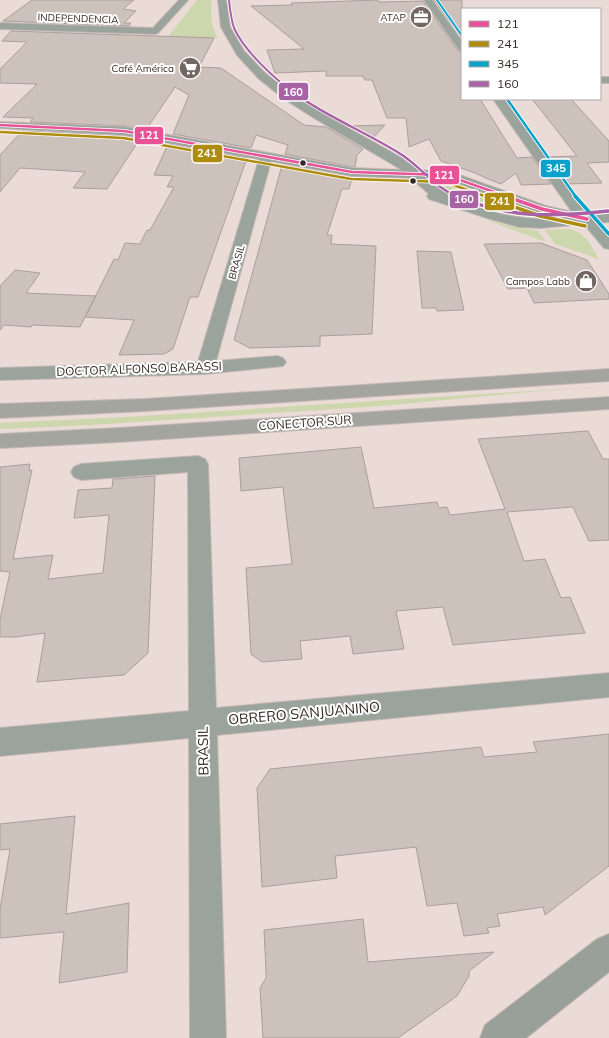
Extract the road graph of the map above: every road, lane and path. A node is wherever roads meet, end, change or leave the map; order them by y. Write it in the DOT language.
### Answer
graph roads {
  1 [pos="184,0"];
  2 [pos="222,0"];
  3 [pos="428,0"];
  4 [pos="0,26"];
  5 [pos="461,47"];
  6 [pos="499,100"];
  7 [pos="0,125"];
  8 [pos="266,156"];
  9 [pos="352,172"];
  10 [pos="414,174"];
  11 [pos="448,200"];
  12 [pos="609,218"];
  13 [pos="587,219"];
  14 [pos="609,245"];
  15 [pos="277,362"];
  16 [pos="205,368"];
  17 [pos="0,374"];
  18 [pos="609,375"];
  19 [pos="609,403"];
  20 [pos="0,411"];
  21 [pos="0,442"];
  22 [pos="81,472"];
  23 [pos="609,685"];
  24 [pos="203,723"];
  25 [pos="0,742"];
  26 [pos="609,950"];
  27 [pos="208,1038"];
  28 [pos="498,1038"];
  1 -- 4 [label="street, INDEPENDENCIA"];
  2 -- 10 [label="street"];
  3 -- 5 [label="street"];
  6 -- 13 [label="street"];
  7 -- 8 [label="street"];
  8 -- 9 [label="street"];
  8 -- 16 [label="street, BRASIL"];
  9 -- 10 [label="street"];
  9 -- 11 [label="street"];
  10 -- 11 [label="street"];
  10 -- 13 [label="street"];
  11 -- 13 [label="street"];
  12 -- 13 [label="street"];
  13 -- 14 [label="street"];
  15 -- 16 [label="street, DOCTOR ALFONSO BARASSI"];
  16 -- 17 [label="street, DOCTOR ALFONSO BARASSI"];
  18 -- 20 [label="main road"];
  19 -- 21 [label="main road, CONECTOR SUR"];
  22 -- 24 [label="street, BRASIL"];
  23 -- 24 [label="street, OBRERO SANJUANINO"];
  24 -- 25 [label="street, OBRERO SANJUANINO"];
  24 -- 27 [label="street, BRASIL"];
  26 -- 28 [label="main road"];
}
